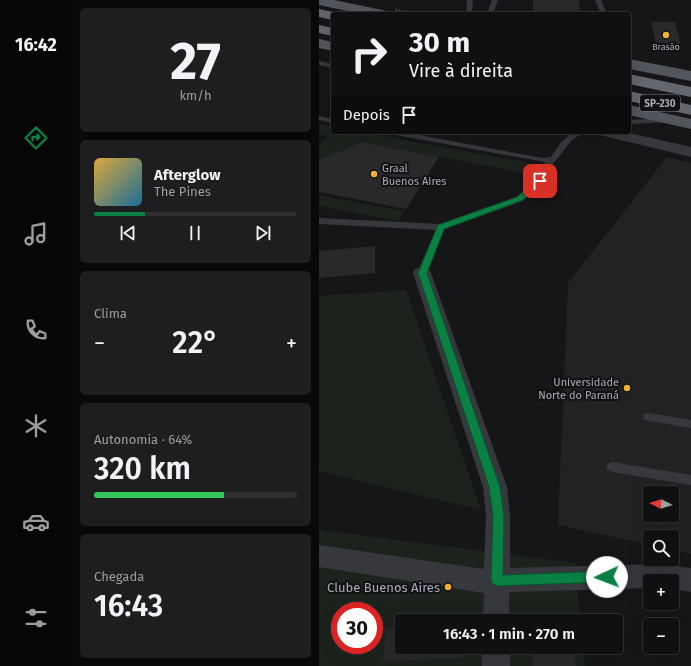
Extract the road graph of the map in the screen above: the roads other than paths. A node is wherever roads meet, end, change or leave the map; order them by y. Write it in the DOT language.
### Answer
graph roads {
  1 [pos="470,0"];
  2 [pos="495,0"];
  3 [pos="598,0"];
  4 [pos="319,1"];
  5 [pos="371,12"];
  6 [pos="469,12"];
  7 [pos="491,12"];
  8 [pos="603,12"];
  9 [pos="319,13"];
  10 [pos="331,16"];
  11 [pos="319,29"];
  12 [pos="331,32"];
  13 [pos="319,44"];
  14 [pos="331,46"];
  15 [pos="319,63"];
  16 [pos="631,64"];
  17 [pos="331,66"];
  18 [pos="691,76"];
  19 [pos="631,79"];
  20 [pos="691,92"];
  21 [pos="631,96"];
  22 [pos="631,110"];
  23 [pos="691,110"];
  24 [pos="319,118"];
  25 [pos="673,120"];
  26 [pos="331,121"];
  27 [pos="631,122"];
  28 [pos="691,124"];
  29 [pos="409,134"];
  30 [pos="576,134"];
  31 [pos="614,134"];
  32 [pos="691,152"];
  33 [pos="553,159"];
  34 [pos="319,221"];
  35 [pos="441,227"];
  36 [pos="422,273"];
  37 [pos="648,417"];
  38 [pos="691,424"];
  39 [pos="612,467"];
  40 [pos="691,480"];
  41 [pos="319,556"];
  42 [pos="497,580"];
  43 [pos="691,580"];
  44 [pos="497,614"];
  45 [pos="496,654"];
  46 [pos="496,666"];
  1 -- 6 [label="lane"];
  2 -- 7 [label="lane"];
  3 -- 8 [label="lane"];
  4 -- 5 [label="main road"];
  9 -- 10 [label="highway"];
  11 -- 12 [label="highway"];
  13 -- 14 [label="main road"];
  15 -- 17 [label="lane"];
  16 -- 18 [label="main road"];
  19 -- 20 [label="highway, SP-230"];
  21 -- 23 [label="highway, SP-230"];
  22 -- 25 [label="main road"];
  24 -- 26 [label="lane"];
  25 -- 27 [label="lane"];
  25 -- 28 [label="main road"];
  29 -- 33 [label="lane"];
  30 -- 33 [label="lane"];
  31 -- 32 [label="street"];
  33 -- 35 [label="lane"];
  34 -- 35 [label="lane"];
  35 -- 36 [label="lane"];
  36 -- 42 [label="street"];
  37 -- 38 [label="lane"];
  39 -- 40 [label="lane"];
  41 -- 42 [label="street"];
  42 -- 43 [label="street"];
  42 -- 44 [label="street"];
  45 -- 46 [label="street"];
}
